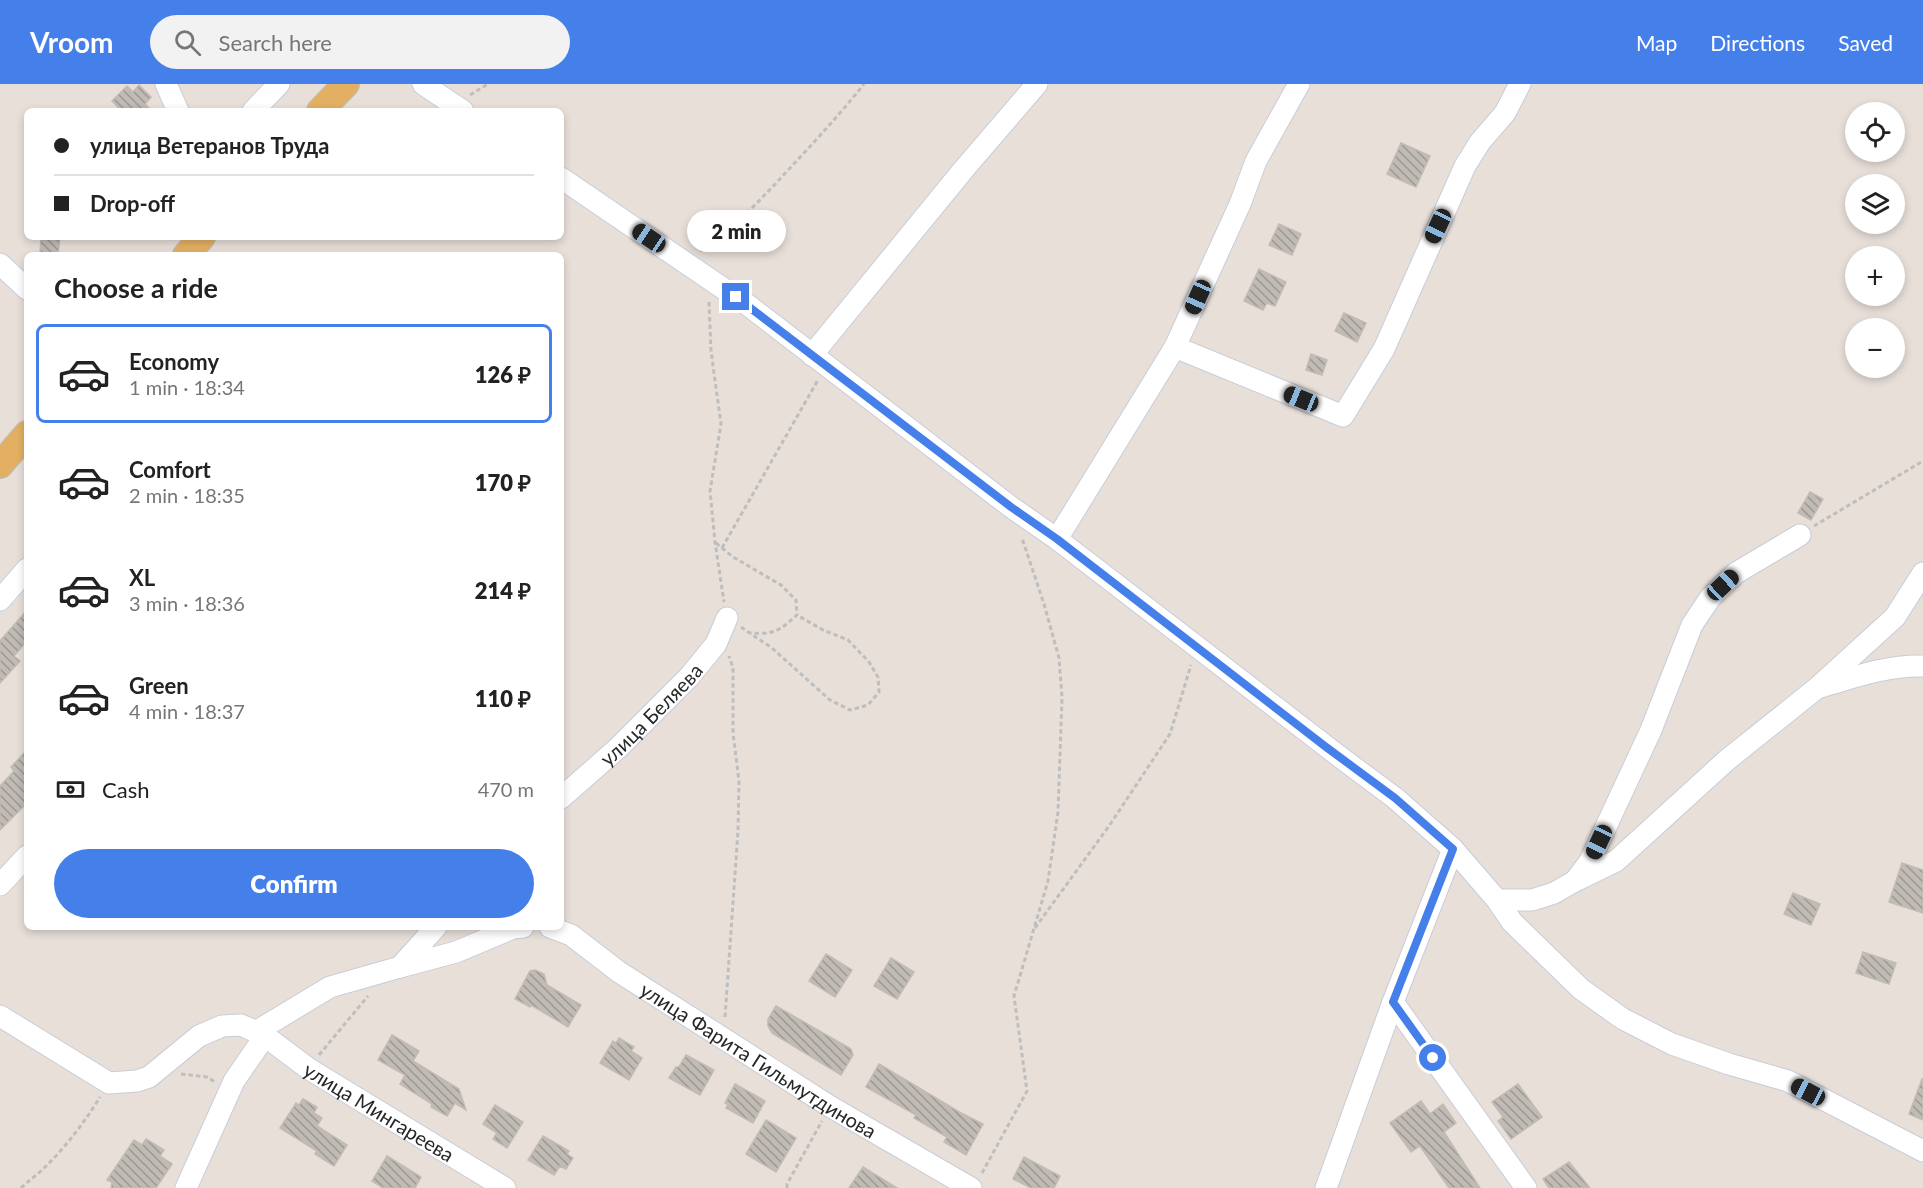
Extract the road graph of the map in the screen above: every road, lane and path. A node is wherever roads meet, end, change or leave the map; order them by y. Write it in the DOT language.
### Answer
graph roads {
  1 [pos="166,84"];
  2 [pos="279,84"];
  3 [pos="346,84"];
  4 [pos="423,84"];
  5 [pos="864,84"];
  6 [pos="1037,84"];
  7 [pos="1299,84"];
  8 [pos="1520,84"];
  9 [pos="177,108"];
  10 [pos="256,108"];
  11 [pos="323,108"];
  12 [pos="459,108"];
  13 [pos="564,180"];
  14 [pos="199,240"];
  15 [pos="189,252"];
  16 [pos="684,262"];
  17 [pos="0,264"];
  18 [pos="709,279"];
  19 [pos="24,286"];
  20 [pos="1175,347"];
  21 [pos="819,360"];
  22 [pos="24,437"];
  23 [pos="1923,461"];
  24 [pos="0,465"];
  25 [pos="1011,507"];
  26 [pos="1800,535"];
  27 [pos="1057,539"];
  28 [pos="715,542"];
  29 [pos="722,548"];
  30 [pos="24,572"];
  31 [pos="1923,573"];
  32 [pos="0,600"];
  33 [pos="797,615"];
  34 [pos="727,618"];
  35 [pos="749,633"];
  36 [pos="728,651"];
  37 [pos="1203,652"];
  38 [pos="1923,666"];
  39 [pos="1817,688"];
  40 [pos="564,795"];
  41 [pos="1453,849"];
  42 [pos="24,859"];
  43 [pos="1575,881"];
  44 [pos="0,885"];
  45 [pos="1497,900"];
  46 [pos="433,930"];
  47 [pos="508,930"];
  48 [pos="558,930"];
  49 [pos="1033,932"];
  50 [pos="400,967"];
  51 [pos="372,993"];
  52 [pos="1393,1002"];
  53 [pos="0,1016"];
  54 [pos="261,1034"];
  55 [pos="723,1040"];
  56 [pos="309,1069"];
  57 [pos="149,1077"];
  58 [pos="109,1083"];
  59 [pos="224,1105"];
  60 [pos="831,1107"];
  61 [pos="1923,1151"];
  62 [pos="975,1183"];
  63 [pos="21,1188"];
  64 [pos="186,1188"];
  65 [pos="505,1188"];
  66 [pos="787,1188"];
  67 [pos="1326,1188"];
  68 [pos="1526,1188"];
  1 -- 9 [label="street"];
  2 -- 10 [label="street"];
  3 -- 11 [label="main road"];
  4 -- 12 [label="street"];
  5 -- 16 [label="path"];
  6 -- 21 [label="street"];
  7 -- 20 [label="street"];
  8 -- 20 [label="street"];
  13 -- 16 [label="street"];
  14 -- 15 [label="main road"];
  16 -- 18 [label="street"];
  17 -- 19 [label="street"];
  18 -- 21 [label="street"];
  18 -- 28 [label="path"];
  20 -- 27 [label="street"];
  21 -- 25 [label="street"];
  21 -- 29 [label="path"];
  22 -- 24 [label="main road"];
  23 -- 26 [label="path"];
  25 -- 27 [label="street"];
  25 -- 49 [label="path"];
  26 -- 43 [label="street"];
  27 -- 37 [label="street"];
  28 -- 29 [label="path"];
  28 -- 34 [label="path"];
  29 -- 33 [label="path"];
  30 -- 32 [label="street"];
  31 -- 39 [label="street"];
  33 -- 35 [label="path"];
  33 -- 35 [label="path"];
  34 -- 35 [label="path"];
  34 -- 40 [label="street, улица Беляева"];
  36 -- 55 [label="path"];
  37 -- 41 [label="street"];
  37 -- 49 [label="path"];
  38 -- 39 [label="street"];
  39 -- 43 [label="street"];
  41 -- 45 [label="street"];
  41 -- 52 [label="street"];
  42 -- 44 [label="street"];
  43 -- 45 [label="street"];
  45 -- 61 [label="street"];
  46 -- 50 [label="street"];
  47 -- 50 [label="street"];
  48 -- 55 [label="street, улица Фарита Гильмутдинова"];
  49 -- 62 [label="path"];
  50 -- 54 [label="street"];
  51 -- 56 [label="path"];
  52 -- 67 [label="street"];
  52 -- 68 [label="street"];
  53 -- 58 [label="street"];
  54 -- 56 [label="street, улица Мингареева"];
  54 -- 57 [label="street"];
  54 -- 59 [label="street"];
  55 -- 60 [label="street, улица Фарита Гильмутдинова"];
  56 -- 65 [label="street, улица Мингареева"];
  57 -- 58 [label="street"];
  57 -- 59 [label="path"];
  58 -- 63 [label="path"];
  59 -- 64 [label="street"];
  60 -- 62 [label="street, улица Фарита Гильмутдинова"];
  60 -- 66 [label="path"];
}
